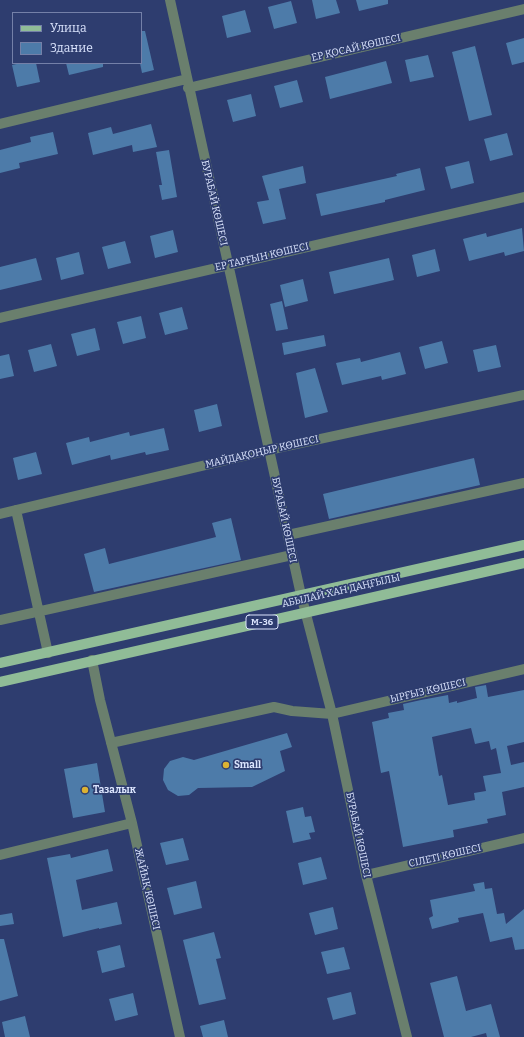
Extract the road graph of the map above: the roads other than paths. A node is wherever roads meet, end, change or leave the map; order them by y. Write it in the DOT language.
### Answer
graph roads {
  1 [pos="170,0"];
  2 [pos="524,9"];
  3 [pos="188,83"];
  4 [pos="0,124"];
  5 [pos="524,197"];
  6 [pos="228,265"];
  7 [pos="0,318"];
  8 [pos="524,395"];
  9 [pos="269,450"];
  10 [pos="524,483"];
  11 [pos="16,510"];
  12 [pos="0,514"];
  13 [pos="288,535"];
  14 [pos="524,545"];
  15 [pos="292,555"];
  16 [pos="524,563"];
  17 [pos="301,595"];
  18 [pos="40,611"];
  19 [pos="305,612"];
  20 [pos="0,620"];
  21 [pos="48,653"];
  22 [pos="92,660"];
  23 [pos="0,664"];
  24 [pos="524,669"];
  25 [pos="0,682"];
  26 [pos="332,714"];
  27 [pos="111,742"];
  28 [pos="132,823"];
  29 [pos="524,838"];
  30 [pos="0,855"];
  31 [pos="366,875"];
  32 [pos="180,1037"];
  33 [pos="407,1037"];
  1 -- 3 [label="street, БУРАБАЙ КӨШЕСІ"];
  2 -- 3 [label="street, ЕР ҚОСАЙ КӨШЕСІ"];
  3 -- 4 [label="street, ЕР ҚОСАЙ КӨШЕСІ"];
  3 -- 6 [label="street, БУРАБАЙ КӨШЕСІ"];
  5 -- 6 [label="street, ЕР ТАРҒЫН КӨШЕСІ"];
  6 -- 7 [label="street, ЕР ТАРҒЫН КӨШЕСІ"];
  6 -- 9 [label="street, БУРАБАЙ КӨШЕСІ"];
  8 -- 9 [label="street, МАЙДАҚОҢЫР КӨШЕСІ"];
  9 -- 11 [label="street, МАЙДАҚОҢЫР КӨШЕСІ"];
  9 -- 13 [label="street, БУРАБАЙ КӨШЕСІ"];
  10 -- 13 [label="street"];
  11 -- 12 [label="street, МАЙДАҚОҢЫР КӨШЕСІ"];
  11 -- 18 [label="street"];
  13 -- 15 [label="street, БУРАБАЙ КӨШЕСІ"];
  14 -- 17 [label="main road, АБЫЛАЙ ХАН ДАҢҒЫЛЫ / M-36"];
  15 -- 17 [label="street, БУРАБАЙ КӨШЕСІ"];
  15 -- 18 [label="street"];
  16 -- 19 [label="main road, АБЫЛАЙ ХАН ДАҢҒЫЛЫ / M-36"];
  17 -- 19 [label="street, БУРАБАЙ КӨШЕСІ"];
  17 -- 21 [label="main road, АБЫЛАЙ ХАН ДАҢҒЫЛЫ / M-36"];
  18 -- 20 [label="street"];
  18 -- 21 [label="street"];
  19 -- 22 [label="main road, АБЫЛАЙ ХАН ДАҢҒЫЛЫ / M-36"];
  19 -- 26 [label="street, БУРАБАЙ КӨШЕСІ"];
  21 -- 23 [label="main road, АБЫЛАЙ ХАН ДАҢҒЫЛЫ / M-36"];
  22 -- 25 [label="main road, АБЫЛАЙ ХАН ДАҢҒЫЛЫ / M-36"];
  22 -- 27 [label="street, ЖАЙЫҚ КӨШЕСІ"];
  24 -- 26 [label="street, ЫРҒЫЗ КӨШЕСІ"];
  26 -- 27 [label="street, ЫРҒЫЗ КӨШЕСІ"];
  26 -- 31 [label="street, БУРАБАЙ КӨШЕСІ"];
  27 -- 28 [label="street, ЖАЙЫҚ КӨШЕСІ"];
  28 -- 30 [label="street"];
  28 -- 32 [label="street, ЖАЙЫҚ КӨШЕСІ"];
  29 -- 31 [label="street, СІЛЕТІ КӨШЕСІ"];
  31 -- 33 [label="street, БУРАБАЙ КӨШЕСІ"];
}
